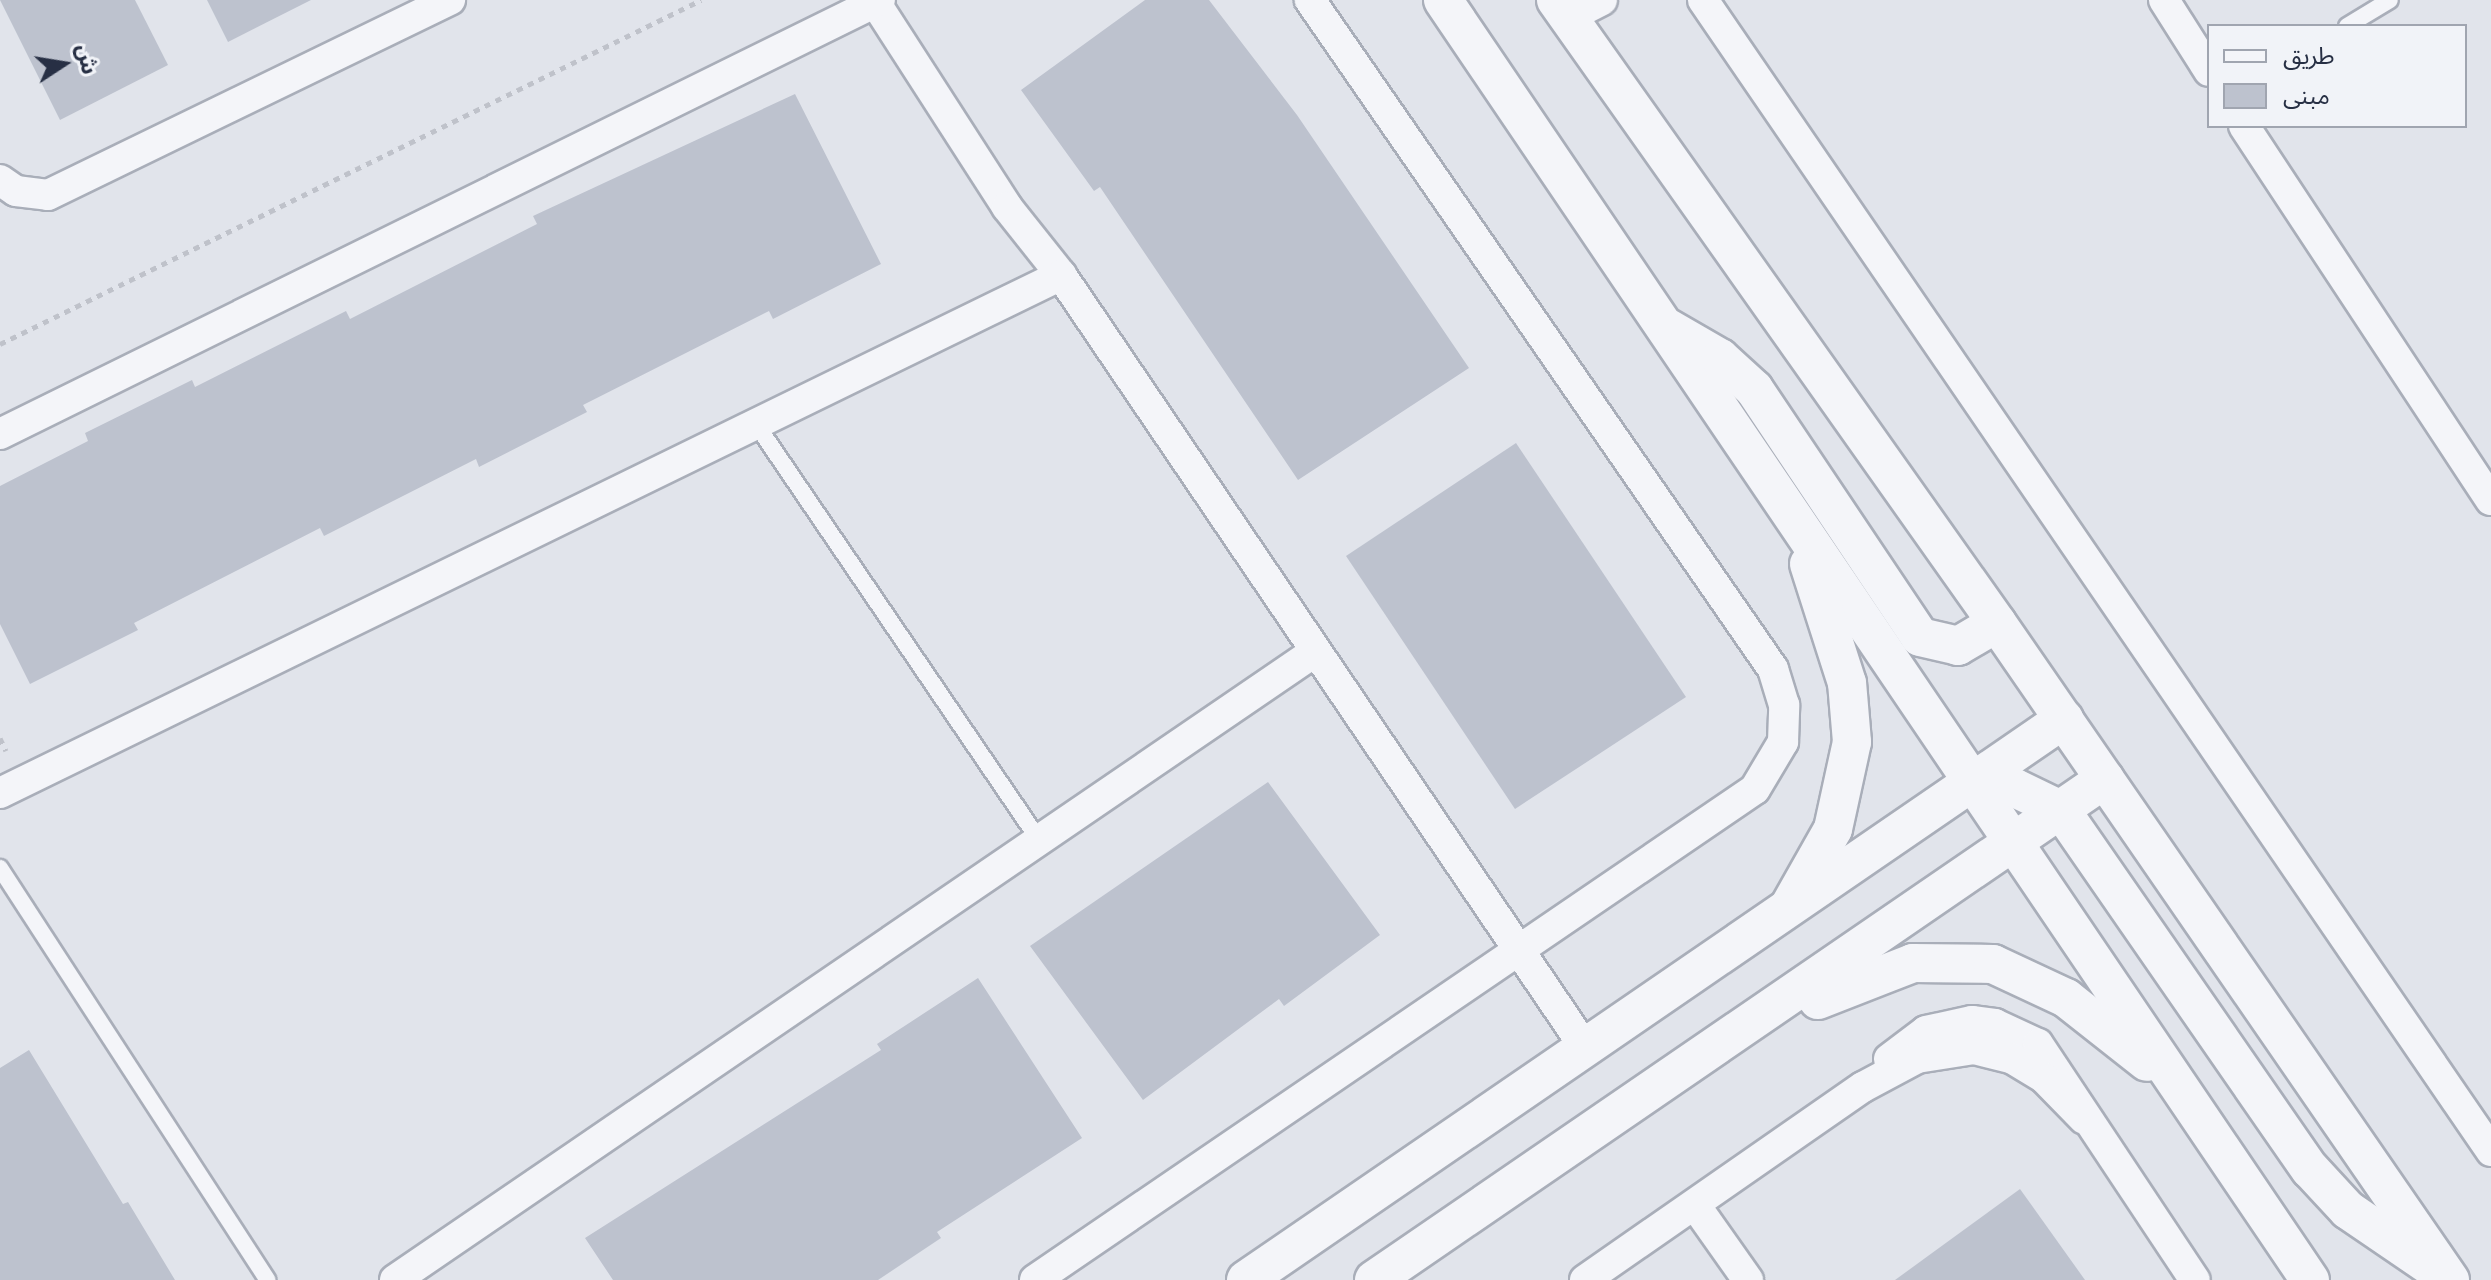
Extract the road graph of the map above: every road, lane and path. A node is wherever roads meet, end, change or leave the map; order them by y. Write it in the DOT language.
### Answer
graph roads {
  1 [pos="450,0"];
  2 [pos="701,0"];
  3 [pos="1310,0"];
  4 [pos="1443,0"];
  5 [pos="1602,0"];
  6 [pos="1703,0"];
  7 [pos="2164,0"];
  8 [pos="2390,0"];
  9 [pos="877,1"];
  10 [pos="1562,9"];
  11 [pos="2350,24"];
  12 [pos="2207,68"];
  13 [pos="2245,128"];
  14 [pos="0,180"];
  15 [pos="1061,275"];
  16 [pos="1662,325"];
  17 [pos="0,344"];
  18 [pos="756,424"];
  19 [pos="0,434"];
  20 [pos="2491,500"];
  21 [pos="1808,545"];
  22 [pos="1997,623"];
  23 [pos="1316,651"];
  24 [pos="2064,719"];
  25 [pos="2105,779"];
  26 [pos="1973,786"];
  27 [pos="0,793"];
  28 [pos="2061,810"];
  29 [pos="1039,840"];
  30 [pos="2012,843"];
  31 [pos="0,868"];
  32 [pos="1785,914"];
  33 [pos="1520,949"];
  34 [pos="1725,1043"];
  35 [pos="1586,1049"];
  36 [pos="2172,1081"];
  37 [pos="2491,1151"];
  38 [pos="1695,1205"];
  39 [pos="2450,1279"];
  40 [pos="268,1280"];
  41 [pos="395,1280"];
  42 [pos="1035,1280"];
  43 [pos="1246,1280"];
  44 [pos="1374,1280"];
  45 [pos="1585,1280"];
  46 [pos="1748,1280"];
  47 [pos="2195,1280"];
  48 [pos="2310,1280"];
  1 -- 14 [label="street"];
  2 -- 17 [label="path"];
  3 -- 33 [label="street"];
  4 -- 16 [label="street"];
  5 -- 10 [label="street"];
  6 -- 37 [label="street"];
  7 -- 12 [label="street"];
  8 -- 11 [label="lane"];
  9 -- 15 [label="street"];
  9 -- 19 [label="street"];
  10 -- 22 [label="street"];
  13 -- 20 [label="street"];
  15 -- 18 [label="street"];
  15 -- 23 [label="street"];
  16 -- 21 [label="street"];
  16 -- 22 [label="street"];
  18 -- 27 [label="street"];
  18 -- 29 [label="lane"];
  21 -- 26 [label="street"];
  21 -- 32 [label="street"];
  22 -- 24 [label="street"];
  23 -- 29 [label="street"];
  23 -- 33 [label="street"];
  24 -- 25 [label="street"];
  24 -- 26 [label="street"];
  25 -- 28 [label="street"];
  25 -- 39 [label="street"];
  26 -- 28 [label="street"];
  26 -- 30 [label="street"];
  26 -- 32 [label="street"];
  28 -- 30 [label="street"];
  28 -- 39 [label="street"];
  29 -- 41 [label="street"];
  30 -- 34 [label="street"];
  30 -- 36 [label="street"];
  31 -- 40 [label="lane"];
  32 -- 35 [label="street"];
  33 -- 35 [label="street"];
  33 -- 42 [label="street"];
  34 -- 36 [label="street"];
  34 -- 44 [label="street"];
  35 -- 43 [label="street"];
  36 -- 48 [label="street"];
  38 -- 45 [label="street"];
  38 -- 46 [label="street"];
  38 -- 47 [label="street"];
}
